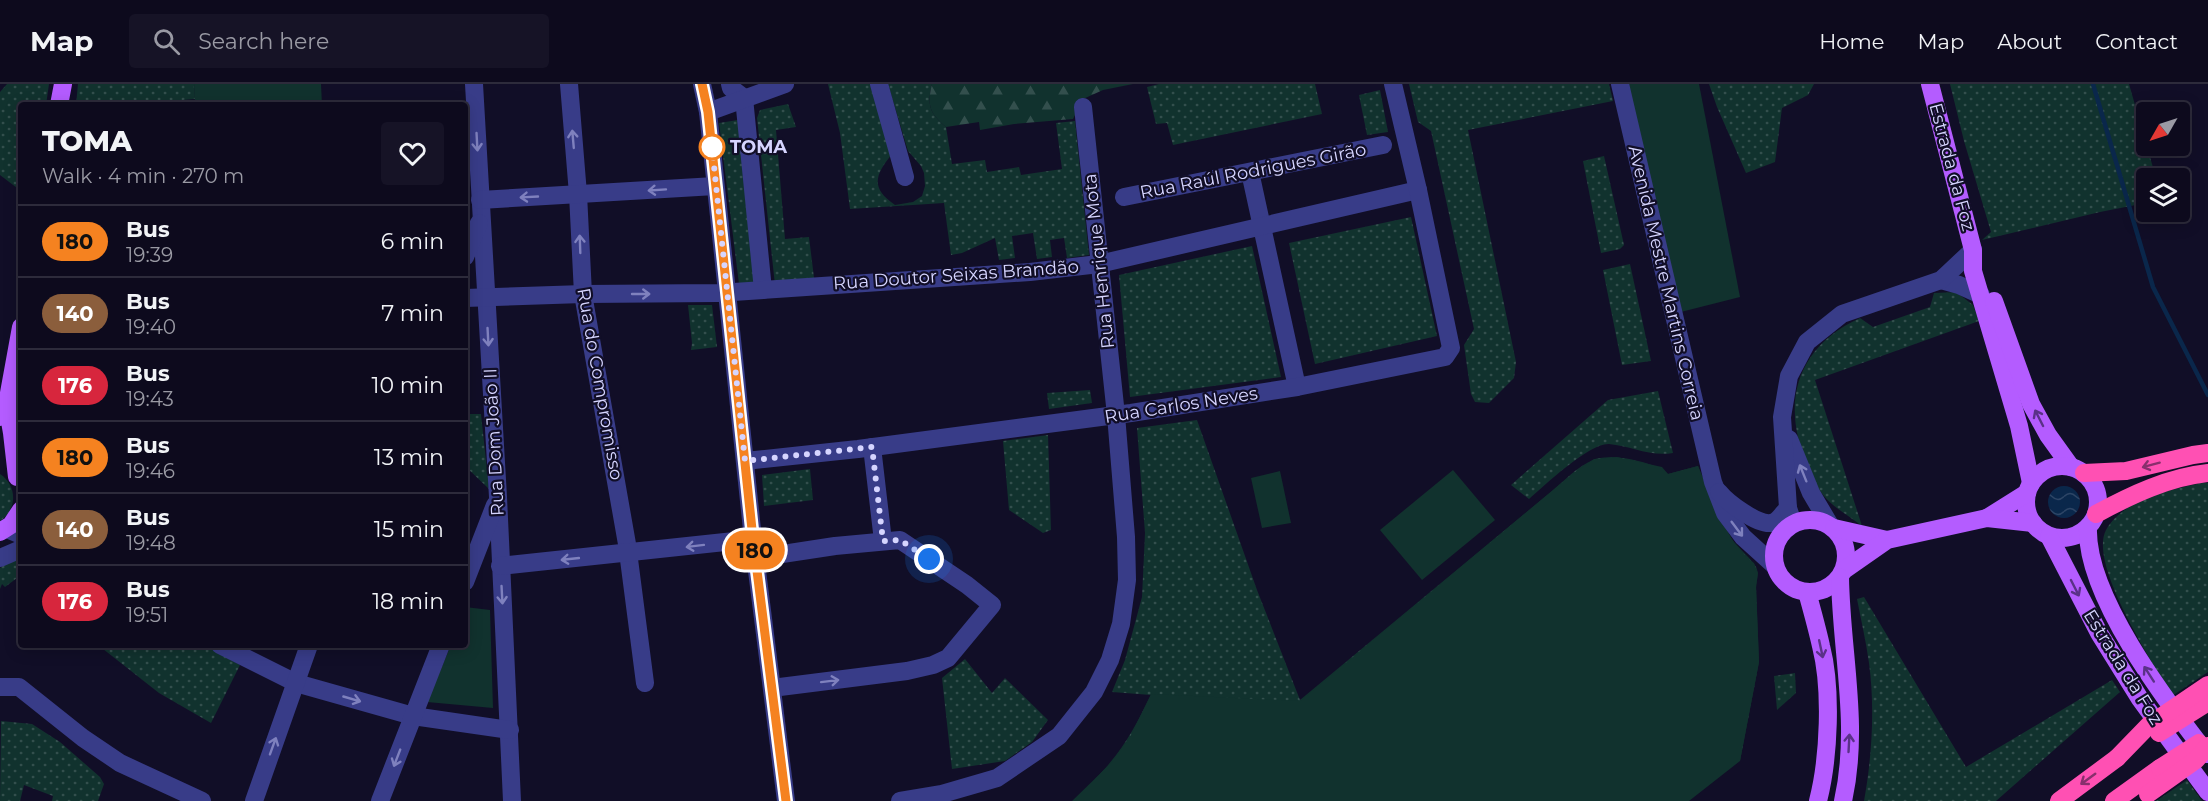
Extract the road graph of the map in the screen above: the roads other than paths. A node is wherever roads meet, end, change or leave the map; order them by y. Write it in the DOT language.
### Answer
graph roads {
  1 [pos="63,84"];
  2 [pos="474,84"];
  3 [pos="569,84"];
  4 [pos="702,84"];
  5 [pos="730,84"];
  6 [pos="785,84"];
  7 [pos="879,84"];
  8 [pos="1393,84"];
  9 [pos="1620,84"];
  10 [pos="1930,84"];
  11 [pos="744,98"];
  12 [pos="60,102"];
  13 [pos="1083,107"];
  14 [pos="708,112"];
  15 [pos="1383,145"];
  16 [pos="1250,172"];
  17 [pos="905,177"];
  18 [pos="715,186"];
  19 [pos="1418,190"];
  20 [pos="578,194"];
  21 [pos="1124,197"];
  22 [pos="480,200"];
  23 [pos="481,219"];
  24 [pos="1262,227"];
  25 [pos="468,250"];
  26 [pos="1973,250"];
  27 [pos="1099,264"];
  28 [pos="1941,280"];
  29 [pos="763,290"];
  30 [pos="727,292"];
  31 [pos="583,294"];
  32 [pos="1981,295"];
  33 [pos="468,298"];
  34 [pos="485,298"];
  35 [pos="18,341"];
  36 [pos="1298,387"];
  37 [pos="3,410"];
  38 [pos="1116,415"];
  39 [pos="1782,417"];
  40 [pos="17,439"];
  41 [pos="872,447"];
  42 [pos="2208,453"];
  43 [pos="745,461"];
  44 [pos="0,464"];
  45 [pos="2077,470"];
  46 [pos="2208,472"];
  47 [pos="18,479"];
  48 [pos="1713,483"];
  49 [pos="2029,488"];
  50 [pos="498,498"];
  51 [pos="1790,515"];
  52 [pos="18,516"];
  53 [pos="1987,518"];
  54 [pos="2092,520"];
  55 [pos="2033,523"];
  56 [pos="1832,526"];
  57 [pos="6,532"];
  58 [pos="2049,536"];
  59 [pos="753,539"];
  60 [pos="1887,540"];
  61 [pos="883,541"];
  62 [pos="18,550"];
  63 [pos="628,553"];
  64 [pos="0,558"];
  65 [pos="757,558"];
  66 [pos="500,566"];
  67 [pos="1775,566"];
  68 [pos="1842,573"];
  69 [pos="468,574"];
  70 [pos="1807,592"];
  71 [pos="226,648"];
  72 [pos="308,648"];
  73 [pos="440,648"];
  74 [pos="296,683"];
  75 [pos="645,683"];
  76 [pos="2208,685"];
  77 [pos="0,687"];
  78 [pos="772,688"];
  79 [pos="2208,702"];
  80 [pos="413,717"];
  81 [pos="510,730"];
  82 [pos="2208,738"];
  83 [pos="2208,746"];
  84 [pos="2208,755"];
  85 [pos="2117,758"];
  86 [pos="2208,792"];
  87 [pos="2143,797"];
  88 [pos="202,801"];
  89 [pos="254,801"];
  90 [pos="380,801"];
  91 [pos="512,801"];
  92 [pos="786,801"];
  93 [pos="900,801"];
  94 [pos="1818,801"];
  95 [pos="1843,801"];
  96 [pos="2059,801"];
  97 [pos="2114,801"];
  1 -- 12 [label="main road"];
  2 -- 22 [label="street, Rua Dom João II, one-way"];
  20 -- 3 [label="street, Rua do Compromisso, one-way"];
  4 -- 14 [label="street"];
  5 -- 11 [label="street"];
  6 -- 11 [label="street"];
  7 -- 17 [label="street"];
  8 -- 19 [label="street"];
  9 -- 48 [label="street, Avenida Mestre Martins Correia"];
  10 -- 26 [label="main road, Estrada da Foz"];
  11 -- 14 [label="street"];
  11 -- 29 [label="street"];
  13 -- 27 [label="street, Rua Henrique Mota"];
  14 -- 18 [label="street"];
  15 -- 16 [label="street, Rua Raúl Rodrigues Girão"];
  16 -- 21 [label="street, Rua Raúl Rodrigues Girão"];
  16 -- 24 [label="street"];
  18 -- 20 [label="street, one-way"];
  18 -- 30 [label="street"];
  19 -- 24 [label="street, Rua Doutor Seixas Brandão"];
  19 -- 36 [label="street, Rua Carlos Neves"];
  20 -- 22 [label="street, one-way"];
  31 -- 20 [label="street, Rua do Compromisso, one-way"];
  22 -- 23 [label="street, Rua Dom João II"];
  23 -- 25 [label="street"];
  23 -- 34 [label="street, Rua Dom João II"];
  24 -- 27 [label="street, Rua Doutor Seixas Brandão"];
  24 -- 36 [label="street"];
  26 -- 28 [label="street"];
  26 -- 32 [label="main road, Estrada da Foz"];
  45 -- 26 [label="main road, Estrada da Foz, one-way"];
  27 -- 29 [label="street, Rua Doutor Seixas Brandão"];
  27 -- 38 [label="street, Rua Henrique Mota"];
  28 -- 32 [label="street"];
  28 -- 39 [label="street"];
  29 -- 30 [label="street, Rua Doutor Seixas Brandão"];
  31 -- 30 [label="street, Rua Doutor Seixas Brandão, one-way"];
  30 -- 43 [label="street"];
  31 -- 34 [label="street, Rua Doutor Seixas Brandão"];
  31 -- 63 [label="street, Rua do Compromisso"];
  32 -- 49 [label="main road, Estrada da Foz"];
  33 -- 34 [label="street, Rua Doutor Seixas Brandão"];
  34 -- 50 [label="street, Rua Dom João II, one-way"];
  35 -- 37 [label="main road"];
  36 -- 38 [label="street, Rua Carlos Neves"];
  37 -- 40 [label="main road"];
  38 -- 41 [label="street, Rua Carlos Neves"];
  38 -- 93 [label="street, Rua Henrique Mota"];
  39 -- 51 [label="street"];
  56 -- 39 [label="street, one-way"];
  41 -- 43 [label="street, Rua Carlos Neves"];
  41 -- 61 [label="street"];
  42 -- 45 [label="highway, one-way"];
  43 -- 59 [label="street"];
  44 -- 47 [label="main road"];
  45 -- 49 [label="main road"];
  45 -- 54 [label="main road"];
  46 -- 54 [label="highway"];
  48 -- 51 [label="street, Avenida Mestre Martins Correia"];
  48 -- 67 [label="street, Avenida Mestre Martins Correia, one-way"];
  49 -- 53 [label="main road"];
  49 -- 55 [label="main road"];
  50 -- 66 [label="street, Rua Dom João II"];
  50 -- 69 [label="street"];
  51 -- 56 [label="main road"];
  51 -- 67 [label="main road"];
  52 -- 57 [label="main road"];
  53 -- 55 [label="main road"];
  53 -- 60 [label="main road"];
  54 -- 58 [label="main road"];
  84 -- 54 [label="main road, Estrada da Foz, one-way"];
  55 -- 58 [label="main road"];
  56 -- 60 [label="main road"];
  56 -- 68 [label="main road"];
  58 -- 86 [label="main road, Estrada da Foz, one-way"];
  59 -- 63 [label="street, one-way"];
  59 -- 65 [label="street"];
  60 -- 68 [label="main road"];
  61 -- 65 [label="street"];
  78 -- 61 [label="street, one-way"];
  62 -- 64 [label="street"];
  63 -- 66 [label="street, one-way"];
  63 -- 75 [label="street, Rua do Compromisso"];
  65 -- 78 [label="street"];
  66 -- 81 [label="street, Rua Dom João II, one-way"];
  67 -- 70 [label="main road"];
  68 -- 70 [label="main road"];
  95 -- 68 [label="main road, one-way"];
  70 -- 94 [label="main road, one-way"];
  71 -- 74 [label="street"];
  72 -- 74 [label="street"];
  73 -- 80 [label="street"];
  74 -- 80 [label="street, one-way"];
  89 -- 74 [label="street, one-way"];
  76 -- 85 [label="highway, bridge"];
  77 -- 88 [label="street"];
  78 -- 92 [label="street"];
  79 -- 85 [label="highway, bridge"];
  80 -- 81 [label="street"];
  80 -- 90 [label="street, one-way"];
  81 -- 91 [label="street, Rua Dom João II"];
  82 -- 97 [label="highway, bridge"];
  83 -- 87 [label="highway, bridge"];
  85 -- 96 [label="highway, one-way"];
}
